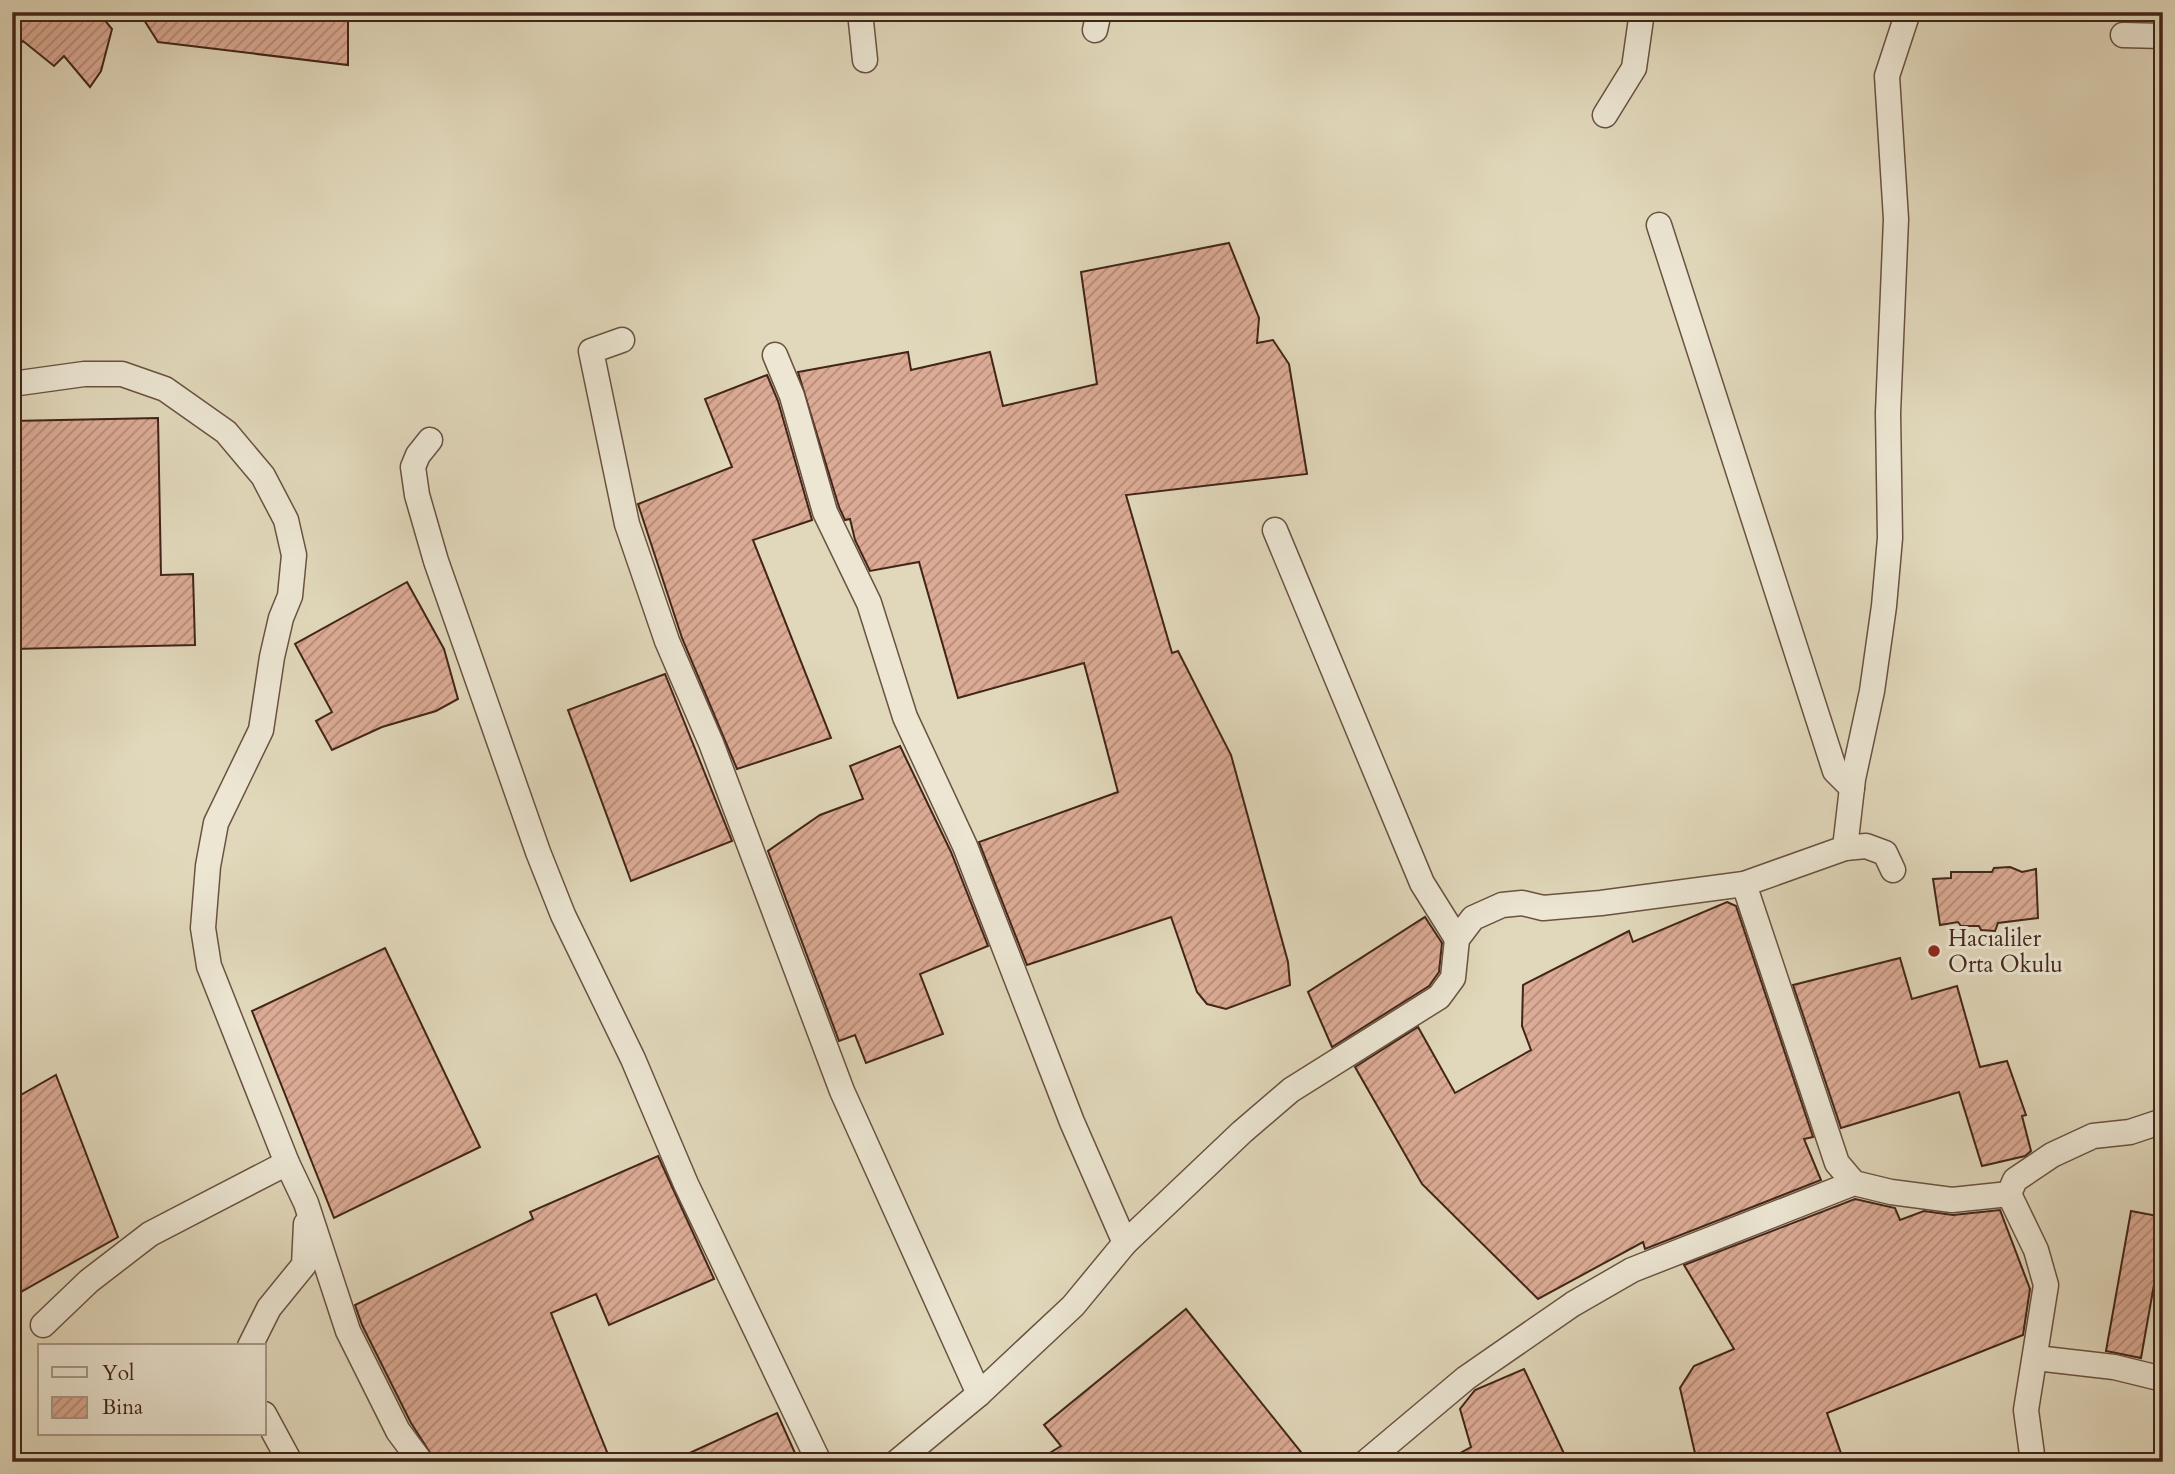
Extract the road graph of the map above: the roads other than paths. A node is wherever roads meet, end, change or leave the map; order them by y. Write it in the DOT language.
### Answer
graph roads {
  1 [pos="860,12"];
  2 [pos="1642,12"];
  3 [pos="1908,12"];
  4 [pos="2123,35"];
  5 [pos="2163,36"];
  6 [pos="865,60"];
  7 [pos="1605,115"];
  8 [pos="1659,225"];
  9 [pos="622,340"];
  10 [pos="775,355"];
  11 [pos="12,384"];
  12 [pos="430,440"];
  13 [pos="1275,530"];
  14 [pos="1852,788"];
  15 [pos="1845,848"];
  16 [pos="1893,870"];
  17 [pos="1744,884"];
  18 [pos="1457,939"];
  19 [pos="2163,1121"];
  20 [pos="287,1163"];
  21 [pos="1854,1184"];
  22 [pos="2009,1194"];
  23 [pos="306,1203"];
  24 [pos="1125,1243"];
  25 [pos="43,1325"];
  26 [pos="251,1344"];
  27 [pos="2036,1358"];
  28 [pos="2163,1379"];
  29 [pos="979,1394"];
  30 [pos="266,1418"];
  31 [pos="290,1462"];
  32 [pos="421,1462"];
  33 [pos="819,1462"];
  34 [pos="897,1462"];
  35 [pos="1366,1462"];
  36 [pos="2032,1462"];
  1 -- 6 [label="street"];
  2 -- 7 [label="street"];
  3 -- 14 [label="street"];
  4 -- 5 [label="street"];
  8 -- 14 [label="street"];
  9 -- 29 [label="street"];
  10 -- 24 [label="street"];
  11 -- 20 [label="street"];
  12 -- 33 [label="street"];
  13 -- 18 [label="street"];
  14 -- 15 [label="street"];
  15 -- 16 [label="street"];
  15 -- 17 [label="street"];
  17 -- 18 [label="street"];
  17 -- 21 [label="street"];
  18 -- 24 [label="street"];
  19 -- 22 [label="street"];
  20 -- 23 [label="street"];
  20 -- 25 [label="street"];
  21 -- 22 [label="street"];
  21 -- 35 [label="street"];
  22 -- 27 [label="street"];
  23 -- 26 [label="street"];
  23 -- 32 [label="street"];
  24 -- 29 [label="street"];
  27 -- 28 [label="street"];
  27 -- 36 [label="street"];
  29 -- 34 [label="street"];
  30 -- 31 [label="street"];
}
